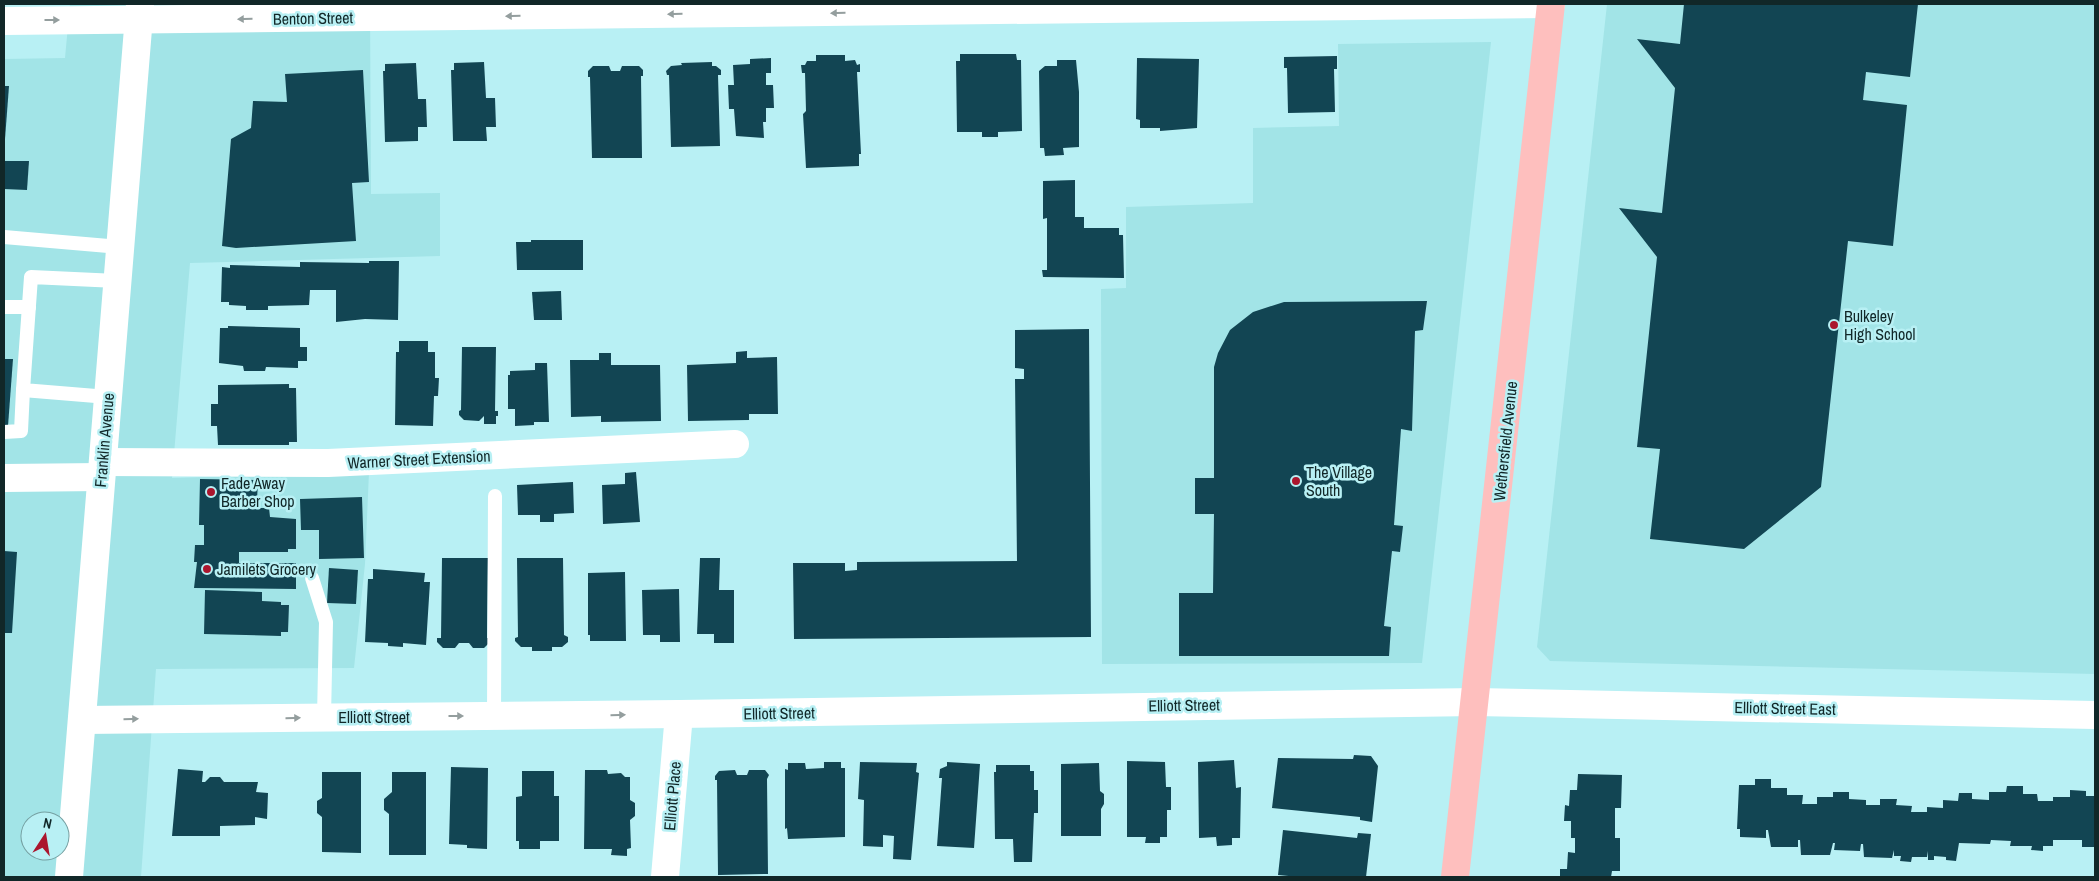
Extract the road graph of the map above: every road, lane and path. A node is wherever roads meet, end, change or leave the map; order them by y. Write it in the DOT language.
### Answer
graph roads {
  1 [pos="1551,4"];
  2 [pos="357,11"];
  3 [pos="139,12"];
  4 [pos="4,21"];
  5 [pos="4,237"];
  6 [pos="120,247"];
  7 [pos="117,281"];
  8 [pos="4,307"];
  9 [pos="29,307"];
  10 [pos="23,390"];
  11 [pos="108,397"];
  12 [pos="4,432"];
  13 [pos="735,444"];
  14 [pos="102,470"];
  15 [pos="4,478"];
  16 [pos="495,496"];
  17 [pos="312,578"];
  18 [pos="1476,702"];
  19 [pos="679,714"];
  20 [pos="2095,715"];
  21 [pos="494,716"];
  22 [pos="324,717"];
  23 [pos="82,720"];
  24 [pos="70,877"];
  25 [pos="665,877"];
  26 [pos="1455,877"];
  1 -- 2 [label="street, Benton Street, one-way"];
  1 -- 18 [label="main road, Wethersfield Avenue"];
  2 -- 3 [label="street, Benton Street, one-way"];
  4 -- 3 [label="street, Benton Street, one-way"];
  3 -- 6 [label="street, Franklin Avenue"];
  5 -- 6 [label="lane"];
  6 -- 7 [label="street, Franklin Avenue"];
  7 -- 9 [label="lane"];
  7 -- 11 [label="street, Franklin Avenue"];
  8 -- 9 [label="lane"];
  9 -- 10 [label="lane"];
  10 -- 11 [label="lane"];
  10 -- 12 [label="lane"];
  11 -- 14 [label="street, Franklin Avenue"];
  13 -- 14 [label="street, Warner Street Extension"];
  14 -- 15 [label="street, Warner Street Extension"];
  14 -- 23 [label="street, Franklin Avenue"];
  16 -- 21 [label="lane"];
  17 -- 22 [label="lane"];
  18 -- 19 [label="street, Elliott Street"];
  18 -- 20 [label="street, Elliott Street East"];
  18 -- 26 [label="main road, Wethersfield Avenue"];
  21 -- 19 [label="street, Elliott Street, one-way"];
  19 -- 25 [label="street, Elliott Place"];
  22 -- 21 [label="street, Elliott Street, one-way"];
  23 -- 22 [label="street, Elliott Street, one-way"];
  23 -- 24 [label="street, Franklin Avenue"];
}
